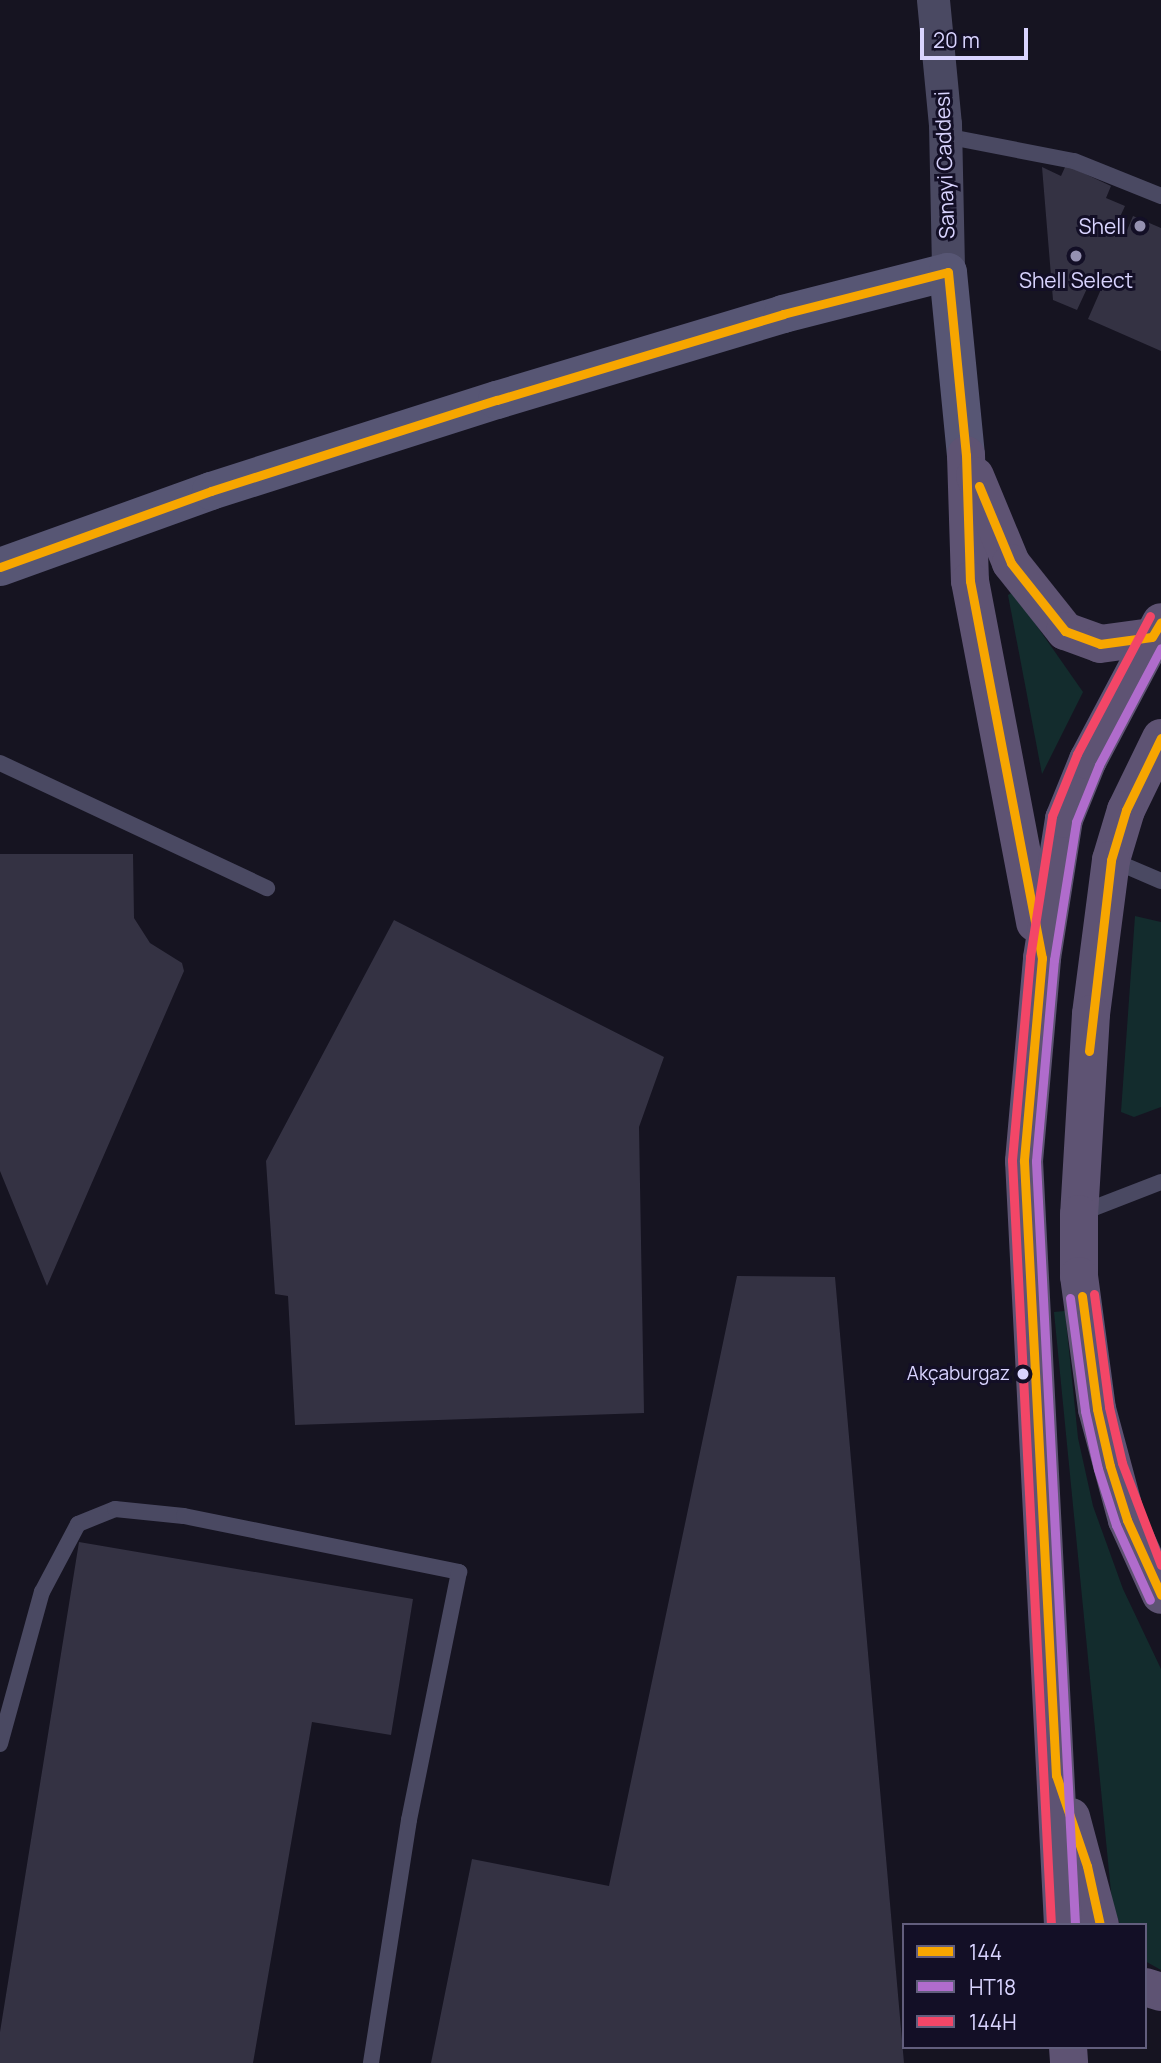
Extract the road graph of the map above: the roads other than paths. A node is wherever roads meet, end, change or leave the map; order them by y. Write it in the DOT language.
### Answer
graph roads {
  1 [pos="933,0"];
  2 [pos="945,136"];
  3 [pos="1161,195"];
  4 [pos="948,272"];
  5 [pos="966,455"];
  6 [pos="0,567"];
  7 [pos="1157,630"];
  8 [pos="1161,738"];
  9 [pos="0,763"];
  10 [pos="1111,860"];
  11 [pos="1161,881"];
  12 [pos="267,888"];
  13 [pos="1042,958"];
  14 [pos="1161,1182"];
  15 [pos="1079,1214"];
  16 [pos="1161,1595"];
  17 [pos="0,1744"];
  18 [pos="1056,1775"];
  19 [pos="1063,1923"];
  20 [pos="1100,1923"];
  21 [pos="371,2063"];
  1 -- 2 [label="street, Sanayi Caddesi"];
  2 -- 3 [label="lane"];
  2 -- 4 [label="street, Sanayi Caddesi"];
  4 -- 5 [label="main road, Sanayi Caddesi"];
  4 -- 6 [label="main road"];
  5 -- 7 [label="main road"];
  5 -- 13 [label="main road"];
  7 -- 13 [label="main road"];
  8 -- 10 [label="main road"];
  9 -- 12 [label="lane"];
  10 -- 11 [label="lane"];
  10 -- 15 [label="main road"];
  13 -- 18 [label="main road"];
  14 -- 15 [label="lane"];
  15 -- 16 [label="main road"];
  17 -- 21 [label="lane"];
  18 -- 19 [label="main road"];
  18 -- 20 [label="main road"];
}
